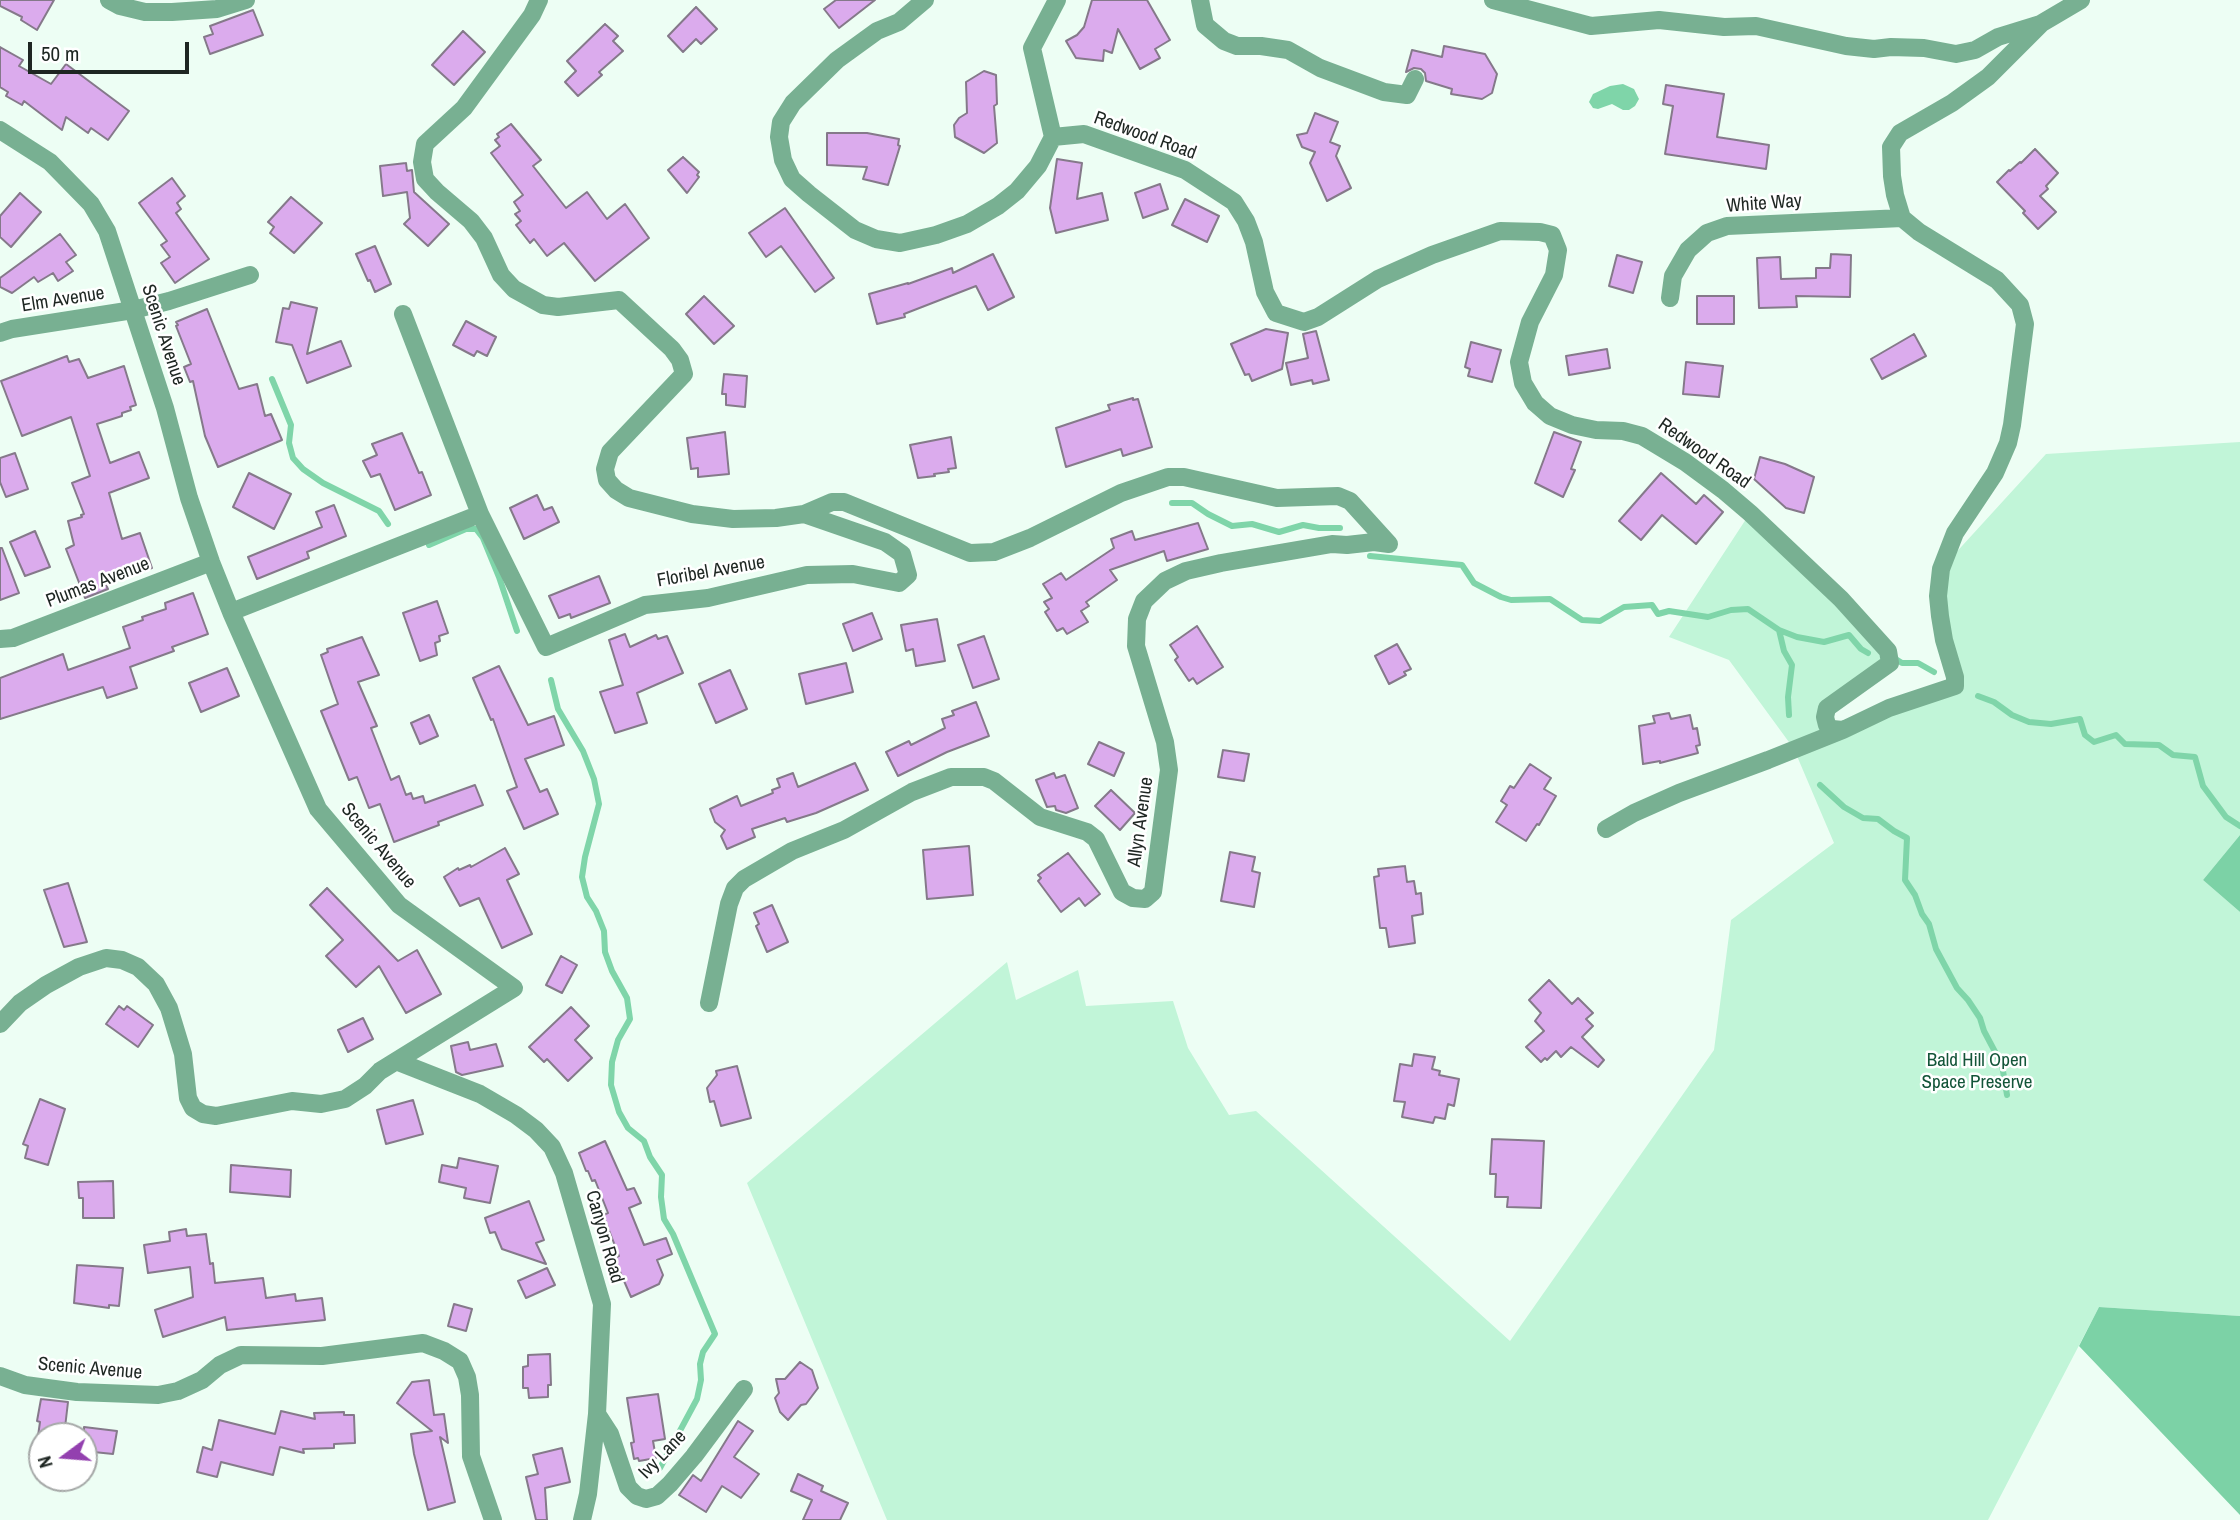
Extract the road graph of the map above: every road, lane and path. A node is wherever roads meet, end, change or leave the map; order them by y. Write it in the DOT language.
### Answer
graph roads {
  1 [pos="109,0"];
  2 [pos="246,0"];
  3 [pos="539,0"];
  4 [pos="925,0"];
  5 [pos="1057,0"];
  6 [pos="1200,0"];
  7 [pos="1493,0"];
  8 [pos="2081,0"];
  9 [pos="2042,23"];
  10 [pos="1415,79"];
  11 [pos="0,130"];
  12 [pos="1053,137"];
  13 [pos="1902,218"];
  14 [pos="250,275"];
  15 [pos="1670,298"];
  16 [pos="133,310"];
  17 [pos="403,314"];
  18 [pos="0,333"];
  19 [pos="480,514"];
  20 [pos="804,514"];
  21 [pos="1368,521"];
  22 [pos="211,562"];
  23 [pos="231,612"];
  24 [pos="0,639"];
  25 [pos="1843,730"];
  26 [pos="1606,829"];
  27 [pos="709,1003"];
  28 [pos="0,1024"];
  29 [pos="396,1061"];
  30 [pos="0,1376"];
  31 [pos="744,1389"];
  32 [pos="597,1414"];
  33 [pos="493,1520"];
  34 [pos="582,1520"];
  1 -- 2 [label="street"];
  3 -- 20 [label="street, Floribel Avenue"];
  4 -- 12 [label="street"];
  5 -- 12 [label="street"];
  6 -- 10 [label="street"];
  7 -- 9 [label="street"];
  8 -- 9 [label="street"];
  9 -- 13 [label="street"];
  11 -- 16 [label="street, Scenic Avenue"];
  12 -- 25 [label="street, Redwood Road"];
  13 -- 15 [label="street, White Way"];
  13 -- 25 [label="street"];
  14 -- 16 [label="street, Elm Avenue"];
  16 -- 18 [label="street, Elm Avenue"];
  16 -- 22 [label="street, Scenic Avenue"];
  17 -- 19 [label="street, Floribel Avenue"];
  19 -- 20 [label="street, Floribel Avenue"];
  19 -- 23 [label="street"];
  20 -- 21 [label="street, Floribel Avenue"];
  21 -- 27 [label="street, Allyn Avenue"];
  22 -- 23 [label="street, Scenic Avenue"];
  22 -- 24 [label="street, Plumas Avenue"];
  23 -- 29 [label="street, Scenic Avenue"];
  25 -- 26 [label="street"];
  28 -- 29 [label="street, Scenic Avenue"];
  29 -- 32 [label="street, Canyon Road"];
  30 -- 33 [label="street, Scenic Avenue"];
  31 -- 32 [label="street, Ivy Lane"];
  32 -- 34 [label="street, Canyon Road"];
}
